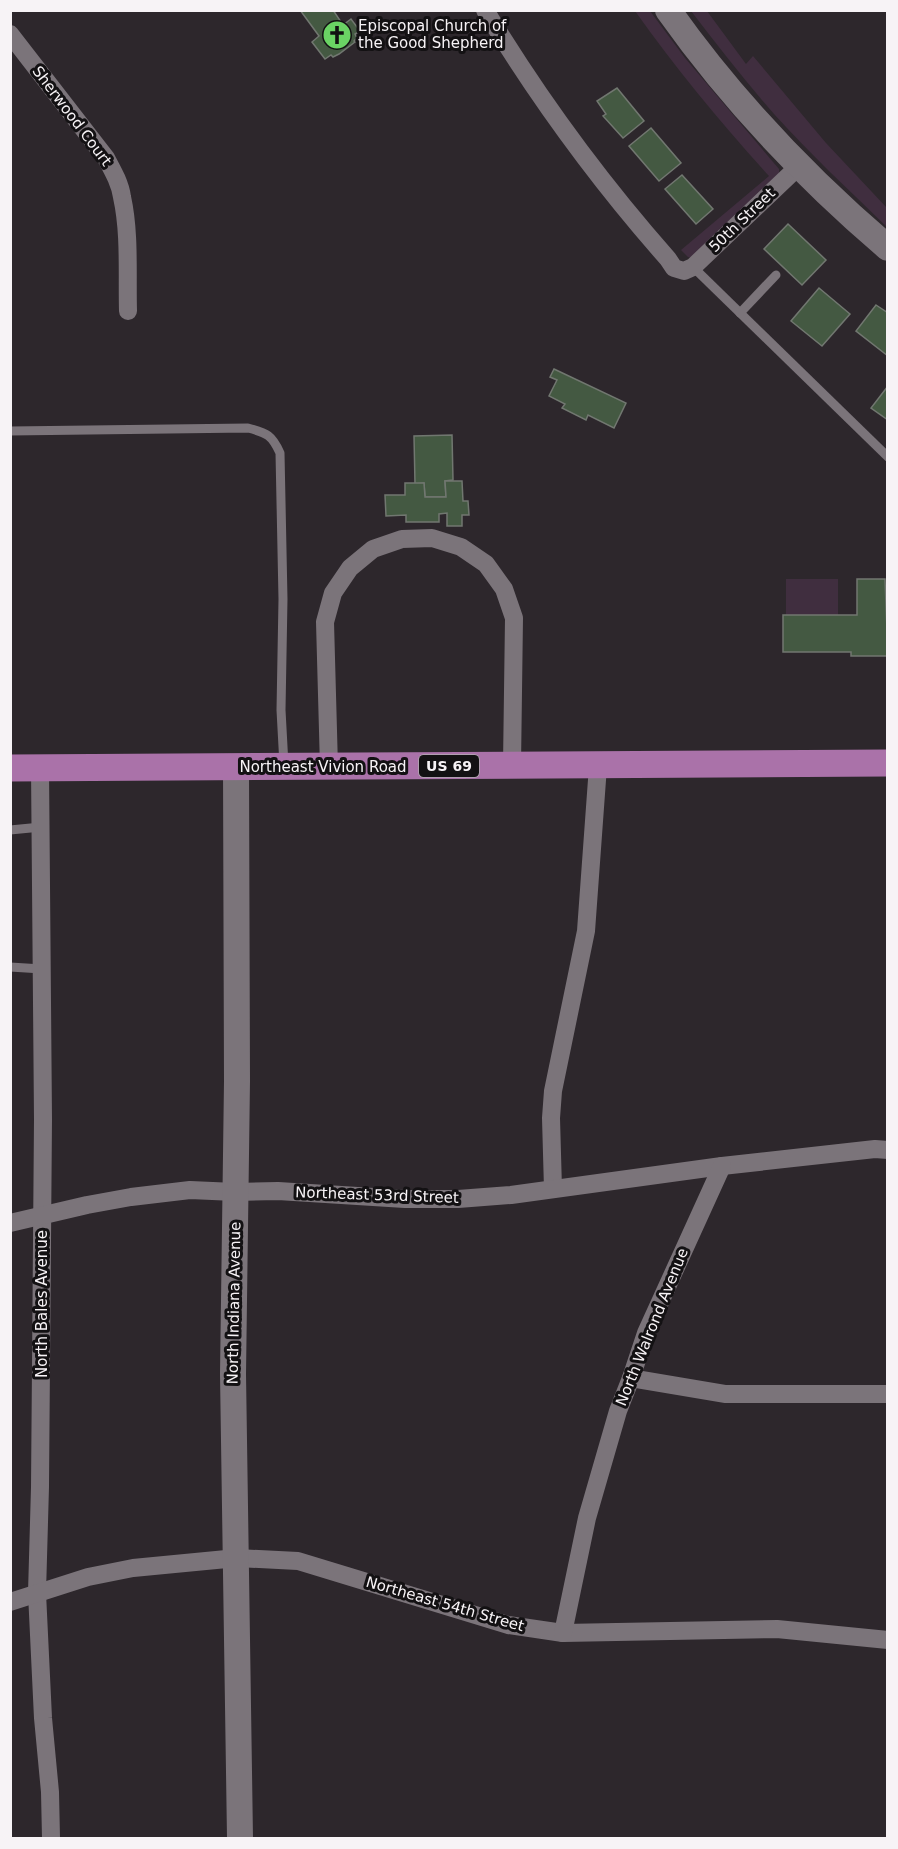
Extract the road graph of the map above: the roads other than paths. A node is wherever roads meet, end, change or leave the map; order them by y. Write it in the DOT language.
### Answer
graph roads {
  1 [pos="484,10"];
  2 [pos="668,10"];
  3 [pos="10,34"];
  4 [pos="799,166"];
  5 [pos="888,248"];
  6 [pos="688,269"];
  7 [pos="776,275"];
  8 [pos="128,311"];
  9 [pos="740,313"];
  10 [pos="10,430"];
  11 [pos="888,457"];
  12 [pos="888,763"];
  13 [pos="512,765"];
  14 [pos="598,765"];
  15 [pos="328,767"];
  16 [pos="10,768"];
  17 [pos="40,768"];
  18 [pos="236,768"];
  19 [pos="284,768"];
  20 [pos="41,827"];
  21 [pos="10,830"];
  22 [pos="10,967"];
  23 [pos="42,969"];
  24 [pos="888,1150"];
  25 [pos="722,1166"];
  26 [pos="552,1189"];
  27 [pos="235,1192"];
  28 [pos="43,1216"];
  29 [pos="10,1223"];
  30 [pos="631,1378"];
  31 [pos="888,1394"];
  32 [pos="237,1558"];
  33 [pos="37,1593"];
  34 [pos="10,1602"];
  35 [pos="563,1633"];
  36 [pos="888,1640"];
  37 [pos="51,1839"];
  38 [pos="240,1839"];
  1 -- 6 [label="street"];
  2 -- 4 [label="street"];
  3 -- 8 [label="street, Sherwood Court"];
  4 -- 5 [label="street"];
  4 -- 6 [label="street, 50th Street"];
  6 -- 9 [label="lane"];
  7 -- 9 [label="lane"];
  9 -- 11 [label="lane"];
  10 -- 19 [label="lane"];
  12 -- 14 [label="main road, Northeast Vivion Road / US 69"];
  13 -- 14 [label="main road, Northeast Vivion Road / US 69"];
  13 -- 15 [label="main road, Northeast Vivion Road / US 69"];
  13 -- 15 [label="street"];
  14 -- 26 [label="street"];
  15 -- 19 [label="main road, Northeast Vivion Road / US 69"];
  16 -- 17 [label="main road, Northeast Vivion Road / US 69"];
  17 -- 18 [label="main road, Northeast Vivion Road / US 69"];
  17 -- 20 [label="street, North Bales Avenue"];
  18 -- 19 [label="main road, Northeast Vivion Road / US 69"];
  18 -- 27 [label="street, North Indiana Avenue"];
  20 -- 21 [label="lane"];
  20 -- 23 [label="street, North Bales Avenue"];
  22 -- 23 [label="lane"];
  23 -- 28 [label="street, North Bales Avenue"];
  24 -- 25 [label="street, Northeast 53rd Street"];
  25 -- 26 [label="street, Northeast 53rd Street"];
  25 -- 30 [label="street, North Walrond Avenue"];
  26 -- 27 [label="street, Northeast 53rd Street"];
  27 -- 28 [label="street, Northeast 53rd Street"];
  27 -- 32 [label="street, North Indiana Avenue"];
  28 -- 29 [label="street, Northeast 53rd Street"];
  28 -- 33 [label="street, North Bales Avenue"];
  30 -- 31 [label="street"];
  30 -- 35 [label="street, North Walrond Avenue"];
  32 -- 33 [label="street, Northeast 54th Street"];
  32 -- 35 [label="street, Northeast 54th Street"];
  32 -- 38 [label="street, North Indiana Avenue"];
  33 -- 34 [label="street, Northeast 54th Street"];
  33 -- 37 [label="street, North Bales Avenue"];
  35 -- 36 [label="street, Northeast 54th Street"];
}
